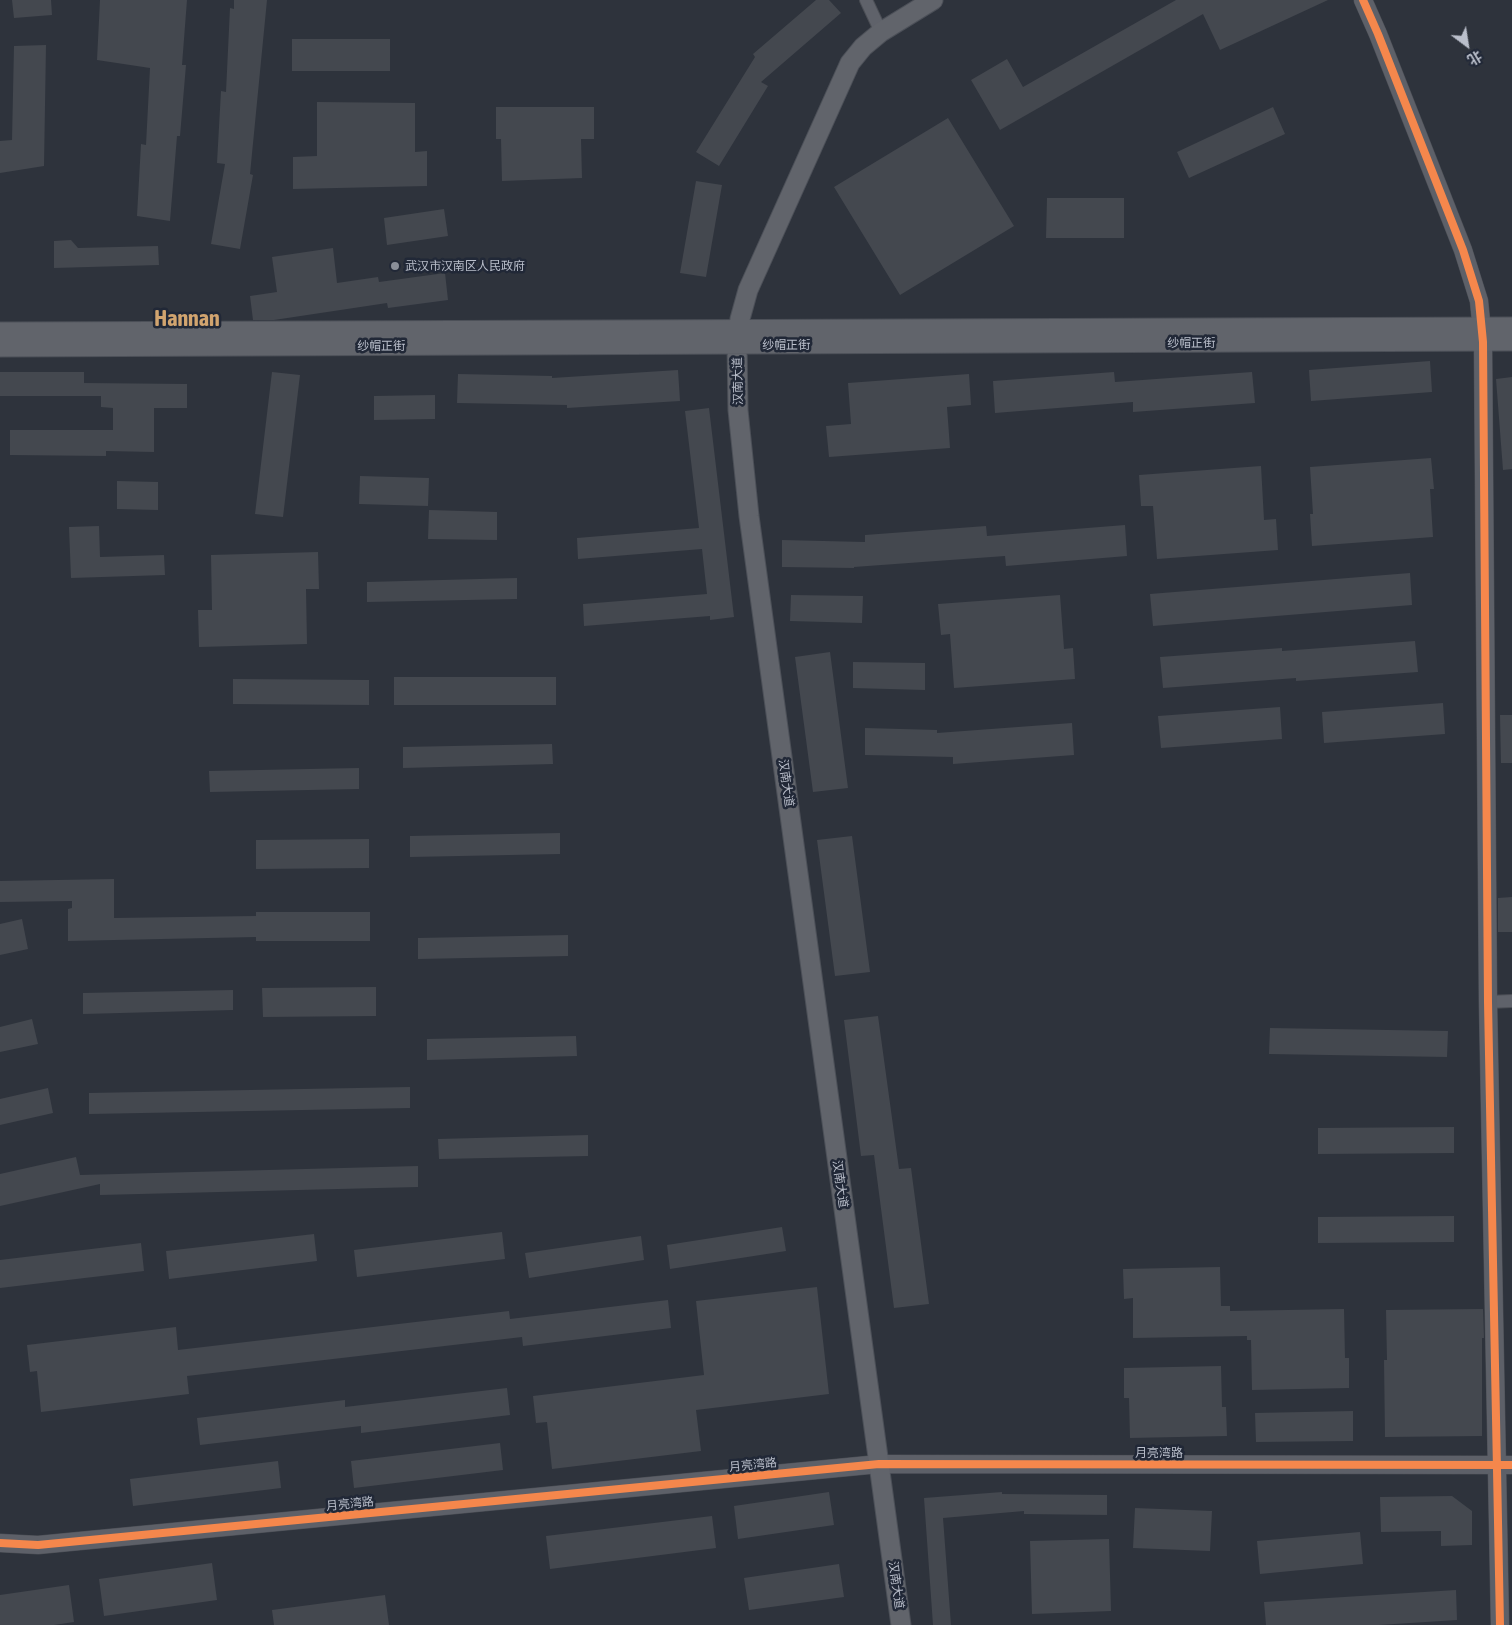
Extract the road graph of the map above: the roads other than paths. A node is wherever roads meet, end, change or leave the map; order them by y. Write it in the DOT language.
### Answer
graph roads {
  1 [pos="866,0"];
  2 [pos="932,0"];
  3 [pos="1363,0"];
  4 [pos="881,32"];
  5 [pos="1512,327"];
  6 [pos="0,332"];
  7 [pos="1482,334"];
  8 [pos="738,337"];
  9 [pos="1512,341"];
  10 [pos="0,347"];
  11 [pos="1512,1001"];
  12 [pos="1488,1002"];
  13 [pos="879,1464"];
  14 [pos="1505,1465"];
  15 [pos="0,1543"];
  16 [pos="901,1625"];
  17 [pos="1500,1625"];
  1 -- 4 [label="street"];
  2 -- 4 [label="main road, 汉南大道"];
  3 -- 7 [label="street"];
  4 -- 8 [label="main road, 汉南大道"];
  5 -- 7 [label="main road, 纱帽正街"];
  6 -- 8 [label="main road, 纱帽正街"];
  7 -- 8 [label="main road, 纱帽正街"];
  7 -- 9 [label="main road, 纱帽正街"];
  7 -- 12 [label="street"];
  8 -- 10 [label="main road, 纱帽正街"];
  8 -- 13 [label="main road, 汉南大道"];
  11 -- 12 [label="street"];
  12 -- 14 [label="street"];
  13 -- 14 [label="street, 月亮湾路"];
  13 -- 15 [label="street, 月亮湾路"];
  13 -- 16 [label="main road, 汉南大道"];
  14 -- 17 [label="street"];
}
